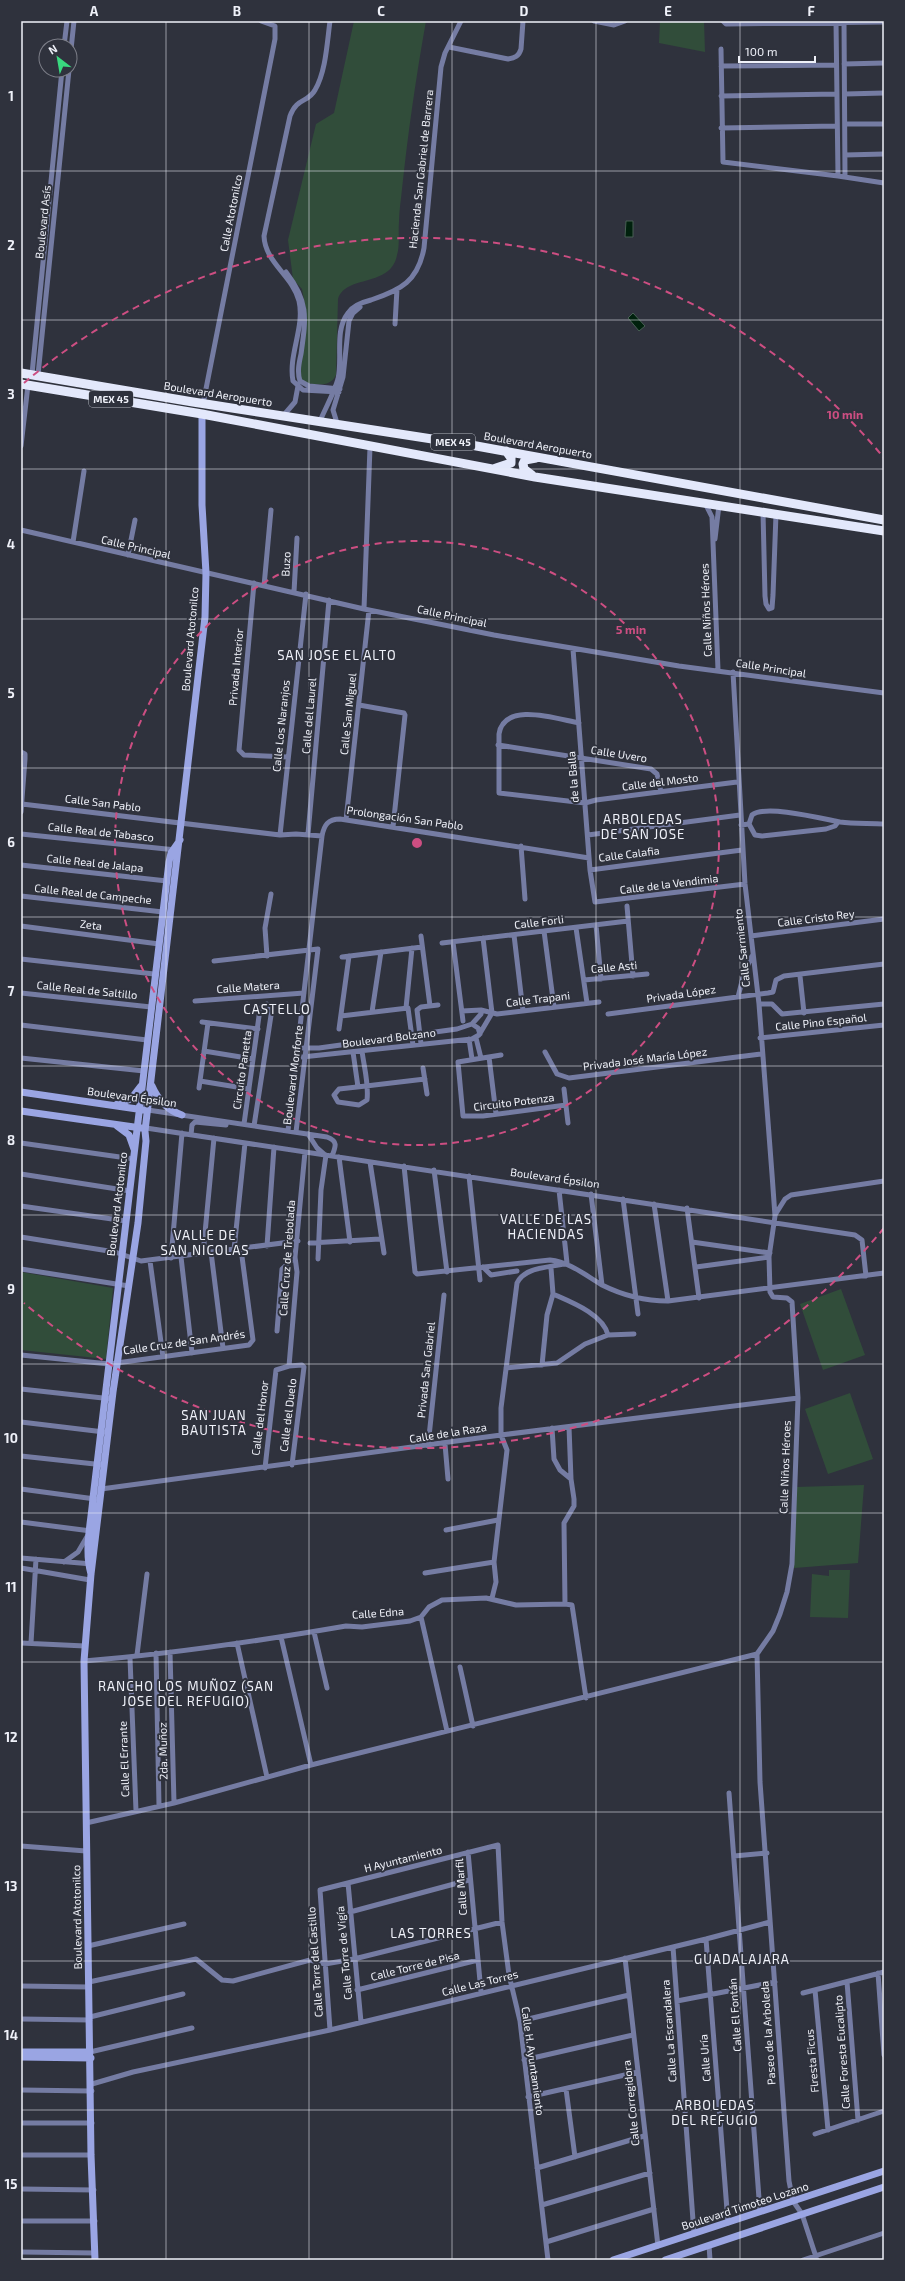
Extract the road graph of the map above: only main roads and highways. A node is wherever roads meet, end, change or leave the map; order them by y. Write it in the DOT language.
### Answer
graph roads {
  1 [pos="21,372"];
  2 [pos="24,384"];
  3 [pos="506,452"];
  4 [pos="546,458"];
  5 [pos="490,469"];
  6 [pos="536,477"];
  7 [pos="884,520"];
  8 [pos="884,531"];
  1 -- 3 [label="highway, Boulevard Aeropuerto / MEX 45"];
  2 -- 5 [label="highway, Boulevard Aeropuerto / MEX 45"];
  3 -- 4 [label="highway, Boulevard Aeropuerto / MEX 45"];
  3 -- 5 [label="highway"];
  4 -- 6 [label="highway"];
  4 -- 7 [label="highway, Boulevard Aeropuerto / MEX 45"];
  5 -- 6 [label="highway, Boulevard Aeropuerto / MEX 45"];
  6 -- 8 [label="highway, Boulevard Aeropuerto / MEX 45"];
}
